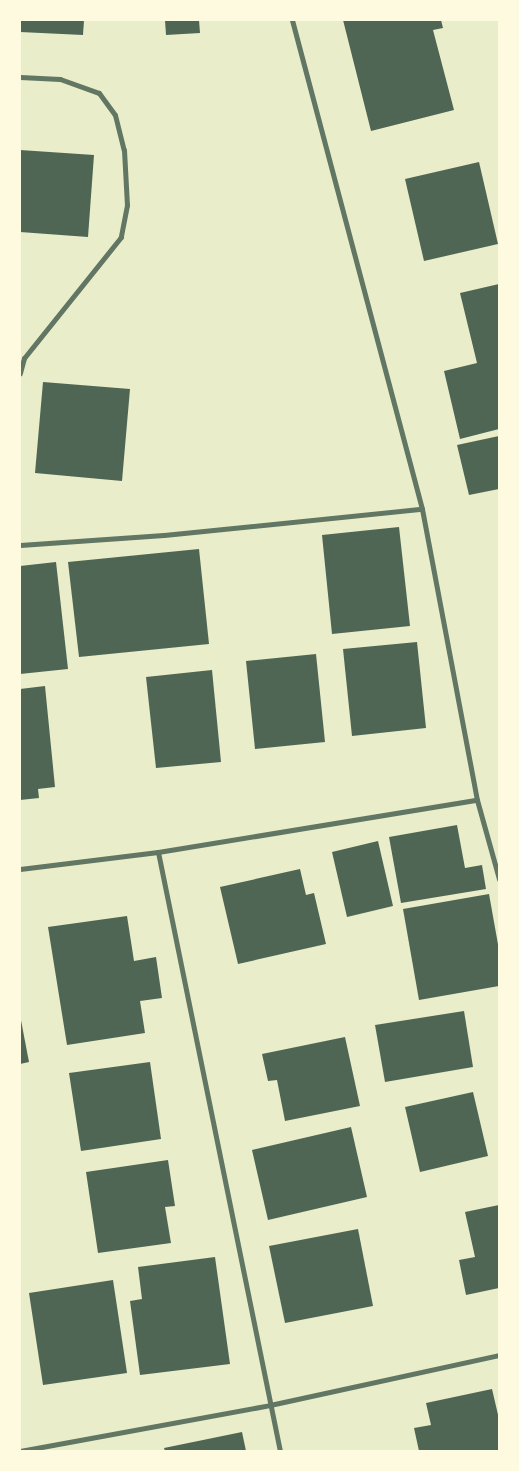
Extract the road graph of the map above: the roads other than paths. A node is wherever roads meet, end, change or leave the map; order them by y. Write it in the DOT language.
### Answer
graph roads {
  1 [pos="292,20"];
  2 [pos="20,76"];
  3 [pos="20,372"];
  4 [pos="422,509"];
  5 [pos="20,545"];
  6 [pos="477,800"];
  7 [pos="158,852"];
  8 [pos="20,869"];
  9 [pos="499,879"];
  10 [pos="499,1355"];
  11 [pos="270,1405"];
  12 [pos="20,1451"];
  13 [pos="280,1451"];
  1 -- 4 [label="street"];
  2 -- 3 [label="street"];
  4 -- 5 [label="street"];
  4 -- 6 [label="street"];
  6 -- 7 [label="street"];
  6 -- 9 [label="street"];
  7 -- 8 [label="street"];
  7 -- 11 [label="street"];
  10 -- 11 [label="street"];
  11 -- 12 [label="street"];
  11 -- 13 [label="street"];
}
